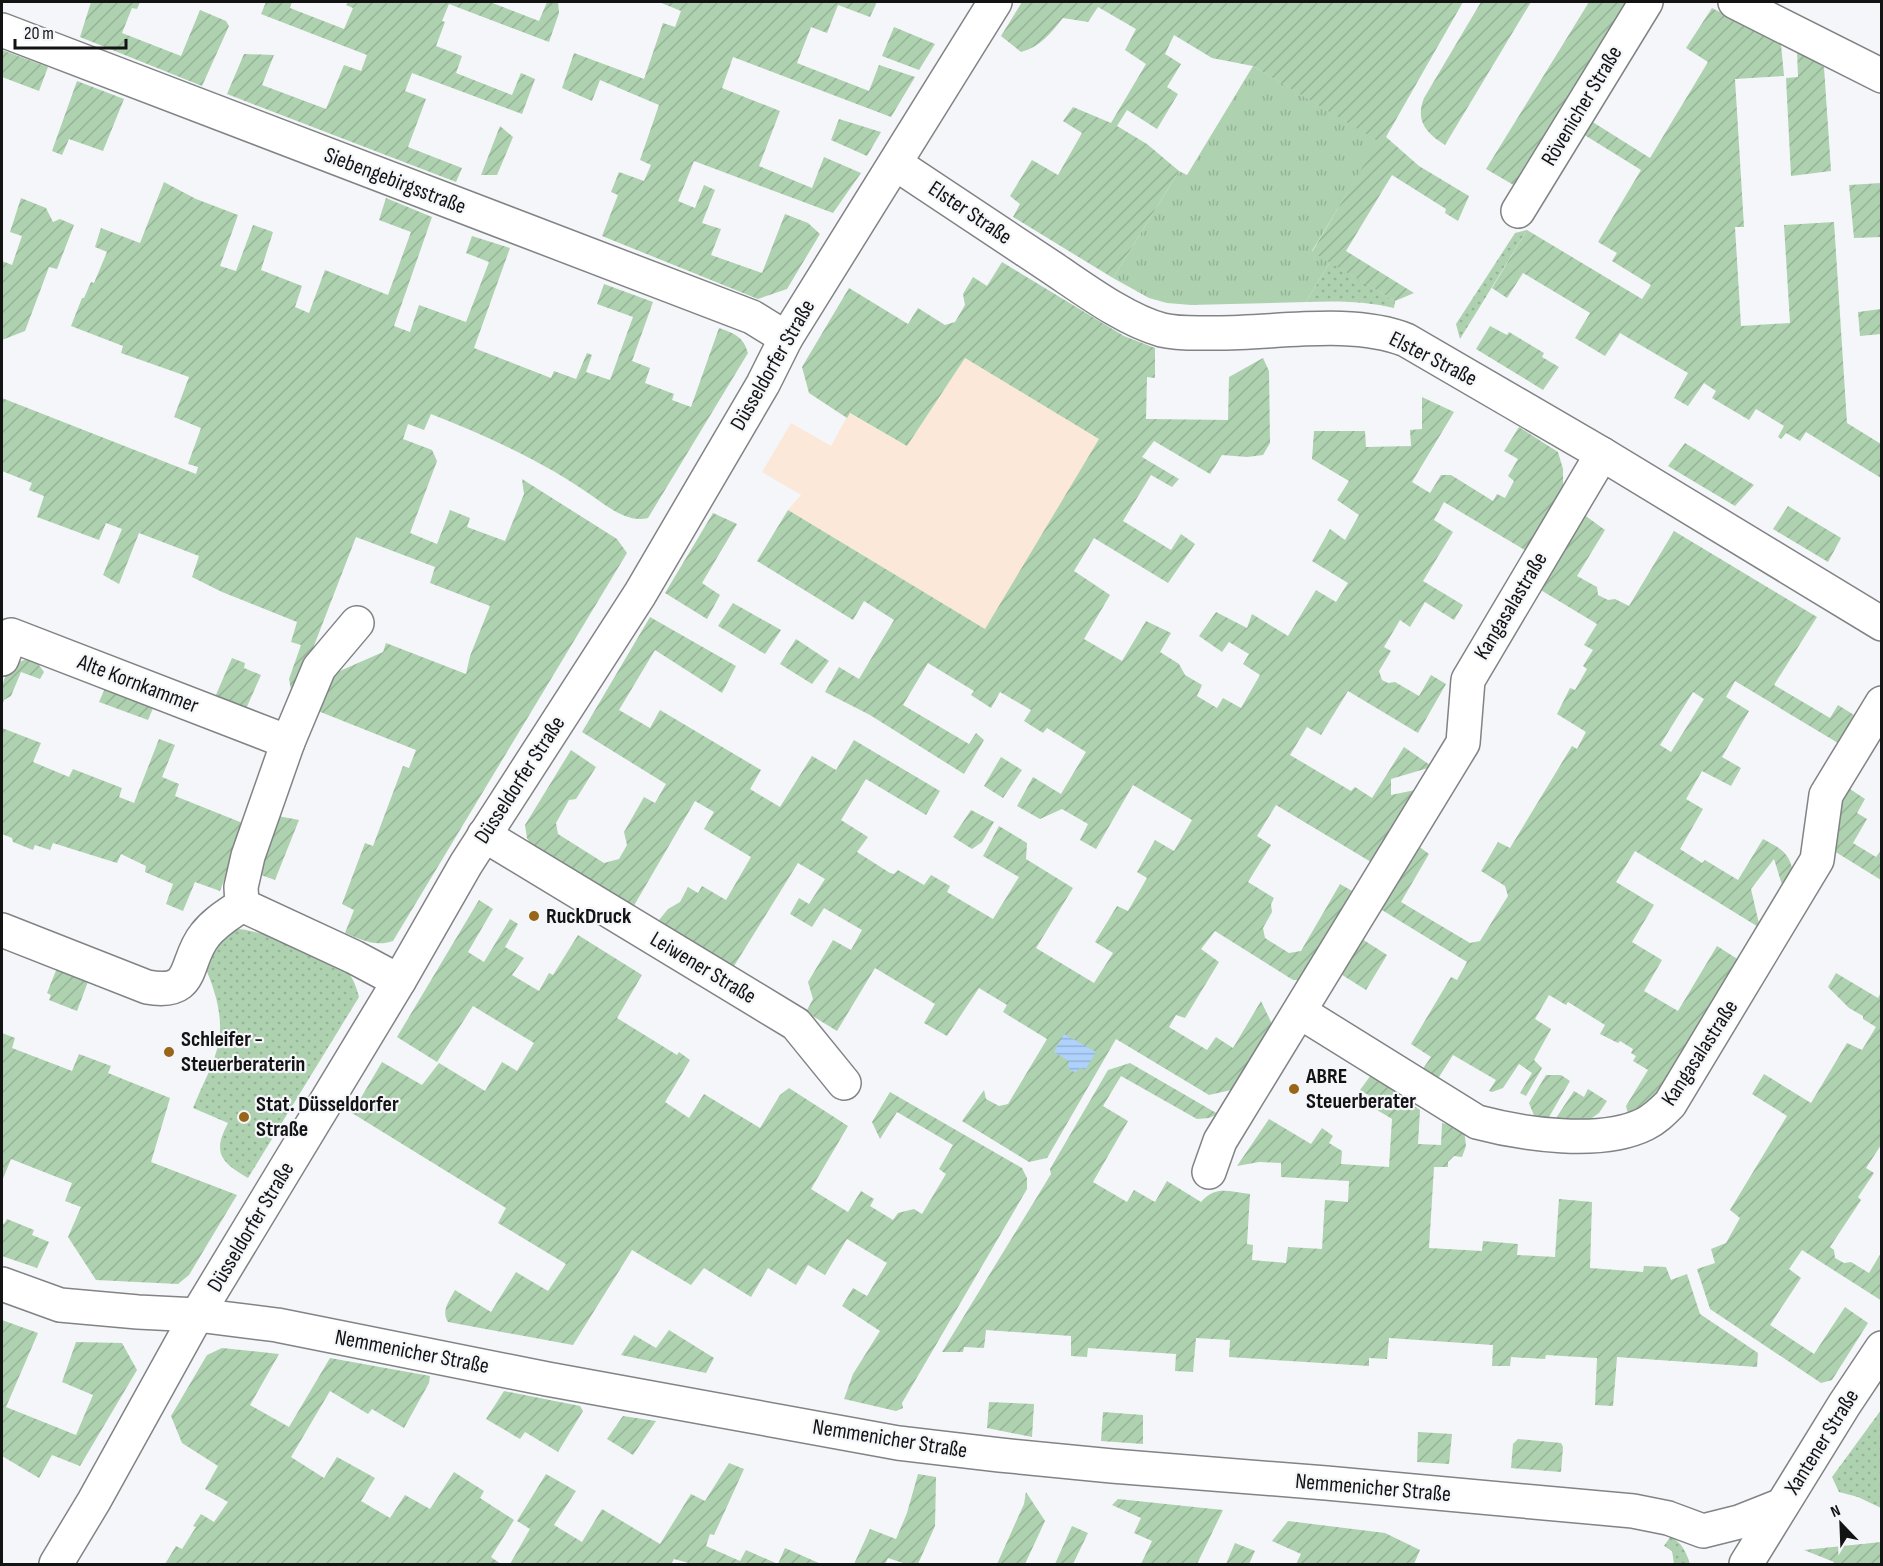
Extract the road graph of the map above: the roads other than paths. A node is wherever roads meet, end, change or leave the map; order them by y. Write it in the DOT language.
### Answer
graph roads {
  1 [pos="995,2"];
  2 [pos="1646,2"];
  3 [pos="1736,2"];
  4 [pos="2,30"];
  5 [pos="1881,76"];
  6 [pos="896,164"];
  7 [pos="1518,212"];
  8 [pos="786,338"];
  9 [pos="1602,454"];
  10 [pos="357,623"];
  11 [pos="1881,624"];
  12 [pos="2,659"];
  13 [pos="1881,703"];
  14 [pos="288,742"];
  15 [pos="484,835"];
  16 [pos="242,905"];
  17 [pos="2,930"];
  18 [pos="399,981"];
  19 [pos="1300,1012"];
  20 [pos="844,1083"];
  21 [pos="1209,1172"];
  22 [pos="2,1284"];
  23 [pos="197,1315"];
  24 [pos="1881,1348"];
  25 [pos="1782,1505"];
  26 [pos="57,1564"];
  27 [pos="1746,1564"];
  1 -- 6 [label="street, Düsseldorfer Straße"];
  2 -- 7 [label="street, Rövenicher Straße"];
  3 -- 5 [label="street"];
  4 -- 8 [label="street, Siebengebirgsstraße"];
  6 -- 8 [label="street, Düsseldorfer Straße"];
  6 -- 9 [label="street, Elster Straße"];
  8 -- 15 [label="street, Düsseldorfer Straße"];
  9 -- 11 [label="street, Elster Straße"];
  9 -- 19 [label="street, Kangasalastraße"];
  10 -- 14 [label="street"];
  12 -- 14 [label="street, Alte Kornkammer"];
  13 -- 19 [label="street, Kangasalastraße"];
  14 -- 16 [label="street"];
  15 -- 18 [label="street, Düsseldorfer Straße"];
  15 -- 20 [label="street, Leiwener Straße"];
  16 -- 17 [label="street"];
  16 -- 18 [label="street"];
  18 -- 23 [label="street, Düsseldorfer Straße"];
  19 -- 21 [label="street, Kangasalastraße"];
  22 -- 23 [label="street, Nemmenicher Straße"];
  23 -- 25 [label="street, Nemmenicher Straße"];
  23 -- 26 [label="street, Düsseldorfer Straße"];
  24 -- 25 [label="street, Xantener Straße"];
  25 -- 27 [label="street, Xantener Straße"];
}
